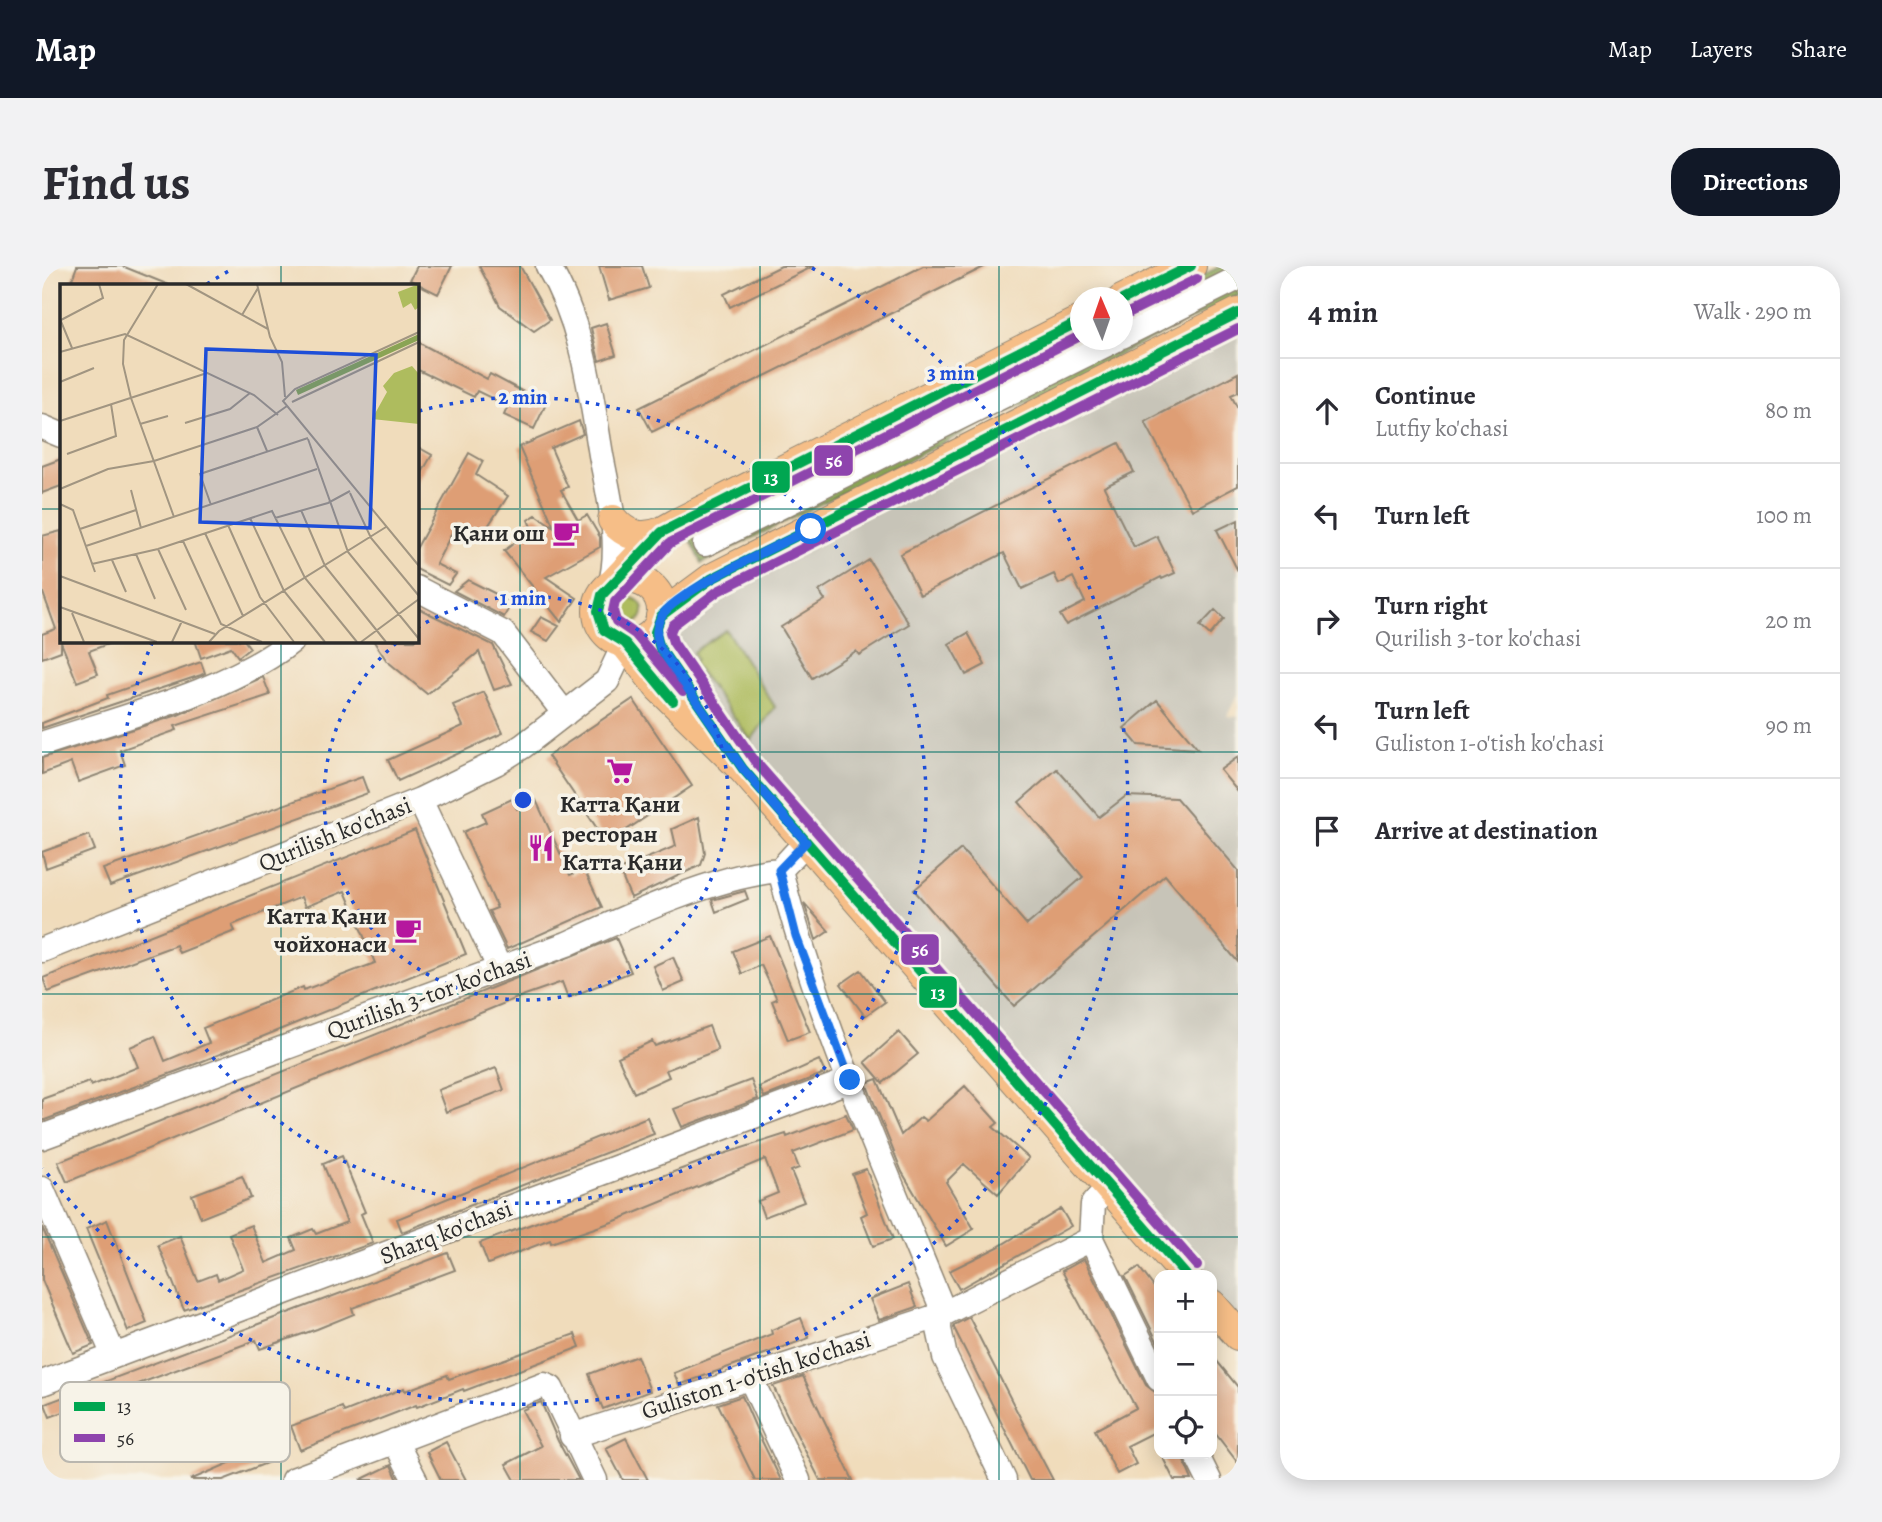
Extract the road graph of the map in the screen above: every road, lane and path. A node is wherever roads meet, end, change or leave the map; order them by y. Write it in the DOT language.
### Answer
graph roads {
  1 [pos="548,266"];
  2 [pos="1191,266"];
  3 [pos="1238,278"];
  4 [pos="1133,295"];
  5 [pos="1238,313"];
  6 [pos="1070,326"];
  7 [pos="1133,330"];
  8 [pos="1095,350"];
  9 [pos="613,520"];
  10 [pos="662,532"];
  11 [pos="705,544"];
  12 [pos="635,560"];
  13 [pos="610,587"];
  14 [pos="650,587"];
  15 [pos="418,589"];
  16 [pos="658,624"];
  17 [pos="291,642"];
  18 [pos="625,643"];
  19 [pos="646,672"];
  20 [pos="607,681"];
  21 [pos="565,714"];
  22 [pos="42,744"];
  23 [pos="743,769"];
  24 [pos="420,800"];
  25 [pos="806,842"];
  26 [pos="779,870"];
  27 [pos="42,950"];
  28 [pos="500,969"];
  29 [pos="850,1080"];
  30 [pos="42,1137"];
  31 [pos="1109,1186"];
  32 [pos="42,1189"];
  33 [pos="1091,1239"];
  34 [pos="1182,1270"];
  35 [pos="1217,1311"];
  36 [pos="941,1315"];
  37 [pos="1238,1335"];
  38 [pos="114,1356"];
  39 [pos="1154,1369"];
  40 [pos="749,1375"];
  41 [pos="42,1383"];
  42 [pos="572,1436"];
  43 [pos="395,1441"];
  44 [pos="1198,1459"];
  45 [pos="293,1480"];
  46 [pos="415,1480"];
  47 [pos="595,1480"];
  48 [pos="798,1480"];
  49 [pos="1004,1480"];
  50 [pos="1209,1480"];
  1 -- 9 [label="street"];
  2 -- 4 [label="main road"];
  3 -- 7 [label="street"];
  5 -- 16 [label="main road"];
  6 -- 10 [label="main road"];
  8 -- 11 [label="street"];
  9 -- 10 [label="main road"];
  9 -- 12 [label="street"];
  9 -- 13 [label="street"];
  10 -- 12 [label="main road"];
  12 -- 13 [label="main road"];
  12 -- 14 [label="street"];
  13 -- 14 [label="main road"];
  13 -- 18 [label="main road"];
  14 -- 16 [label="main road"];
  15 -- 21 [label="street"];
  16 -- 18 [label="main road"];
  16 -- 23 [label="main road"];
  17 -- 22 [label="street"];
  18 -- 19 [label="main road"];
  18 -- 20 [label="street, Qurilish ko'chasi"];
  19 -- 20 [label="street, Qurilish ko'chasi"];
  19 -- 23 [label="main road"];
  20 -- 21 [label="street, Qurilish ko'chasi"];
  21 -- 24 [label="street, Qurilish ko'chasi"];
  23 -- 25 [label="main road"];
  24 -- 27 [label="street, Qurilish ko'chasi"];
  24 -- 28 [label="street"];
  25 -- 26 [label="street"];
  25 -- 31 [label="main road"];
  26 -- 28 [label="street, Qurilish 3-tor ko'chasi"];
  26 -- 29 [label="street"];
  28 -- 30 [label="street, Qurilish 3-tor ko'chasi"];
  29 -- 36 [label="street"];
  29 -- 38 [label="street, Sharq ko'chasi"];
  31 -- 33 [label="street"];
  31 -- 34 [label="main road"];
  32 -- 38 [label="street"];
  33 -- 36 [label="street, Guliston 1-o'tish ko'chasi"];
  33 -- 39 [label="street"];
  35 -- 37 [label="main road"];
  36 -- 40 [label="street, Guliston 1-o'tish ko'chasi"];
  36 -- 49 [label="street"];
  38 -- 41 [label="street, Sharq ko'chasi"];
  40 -- 42 [label="street, Guliston 1-o'tish ko'chasi"];
  40 -- 48 [label="street"];
  42 -- 43 [label="street"];
  42 -- 47 [label="street"];
  43 -- 45 [label="street"];
  43 -- 46 [label="street"];
  44 -- 50 [label="street"];
}
